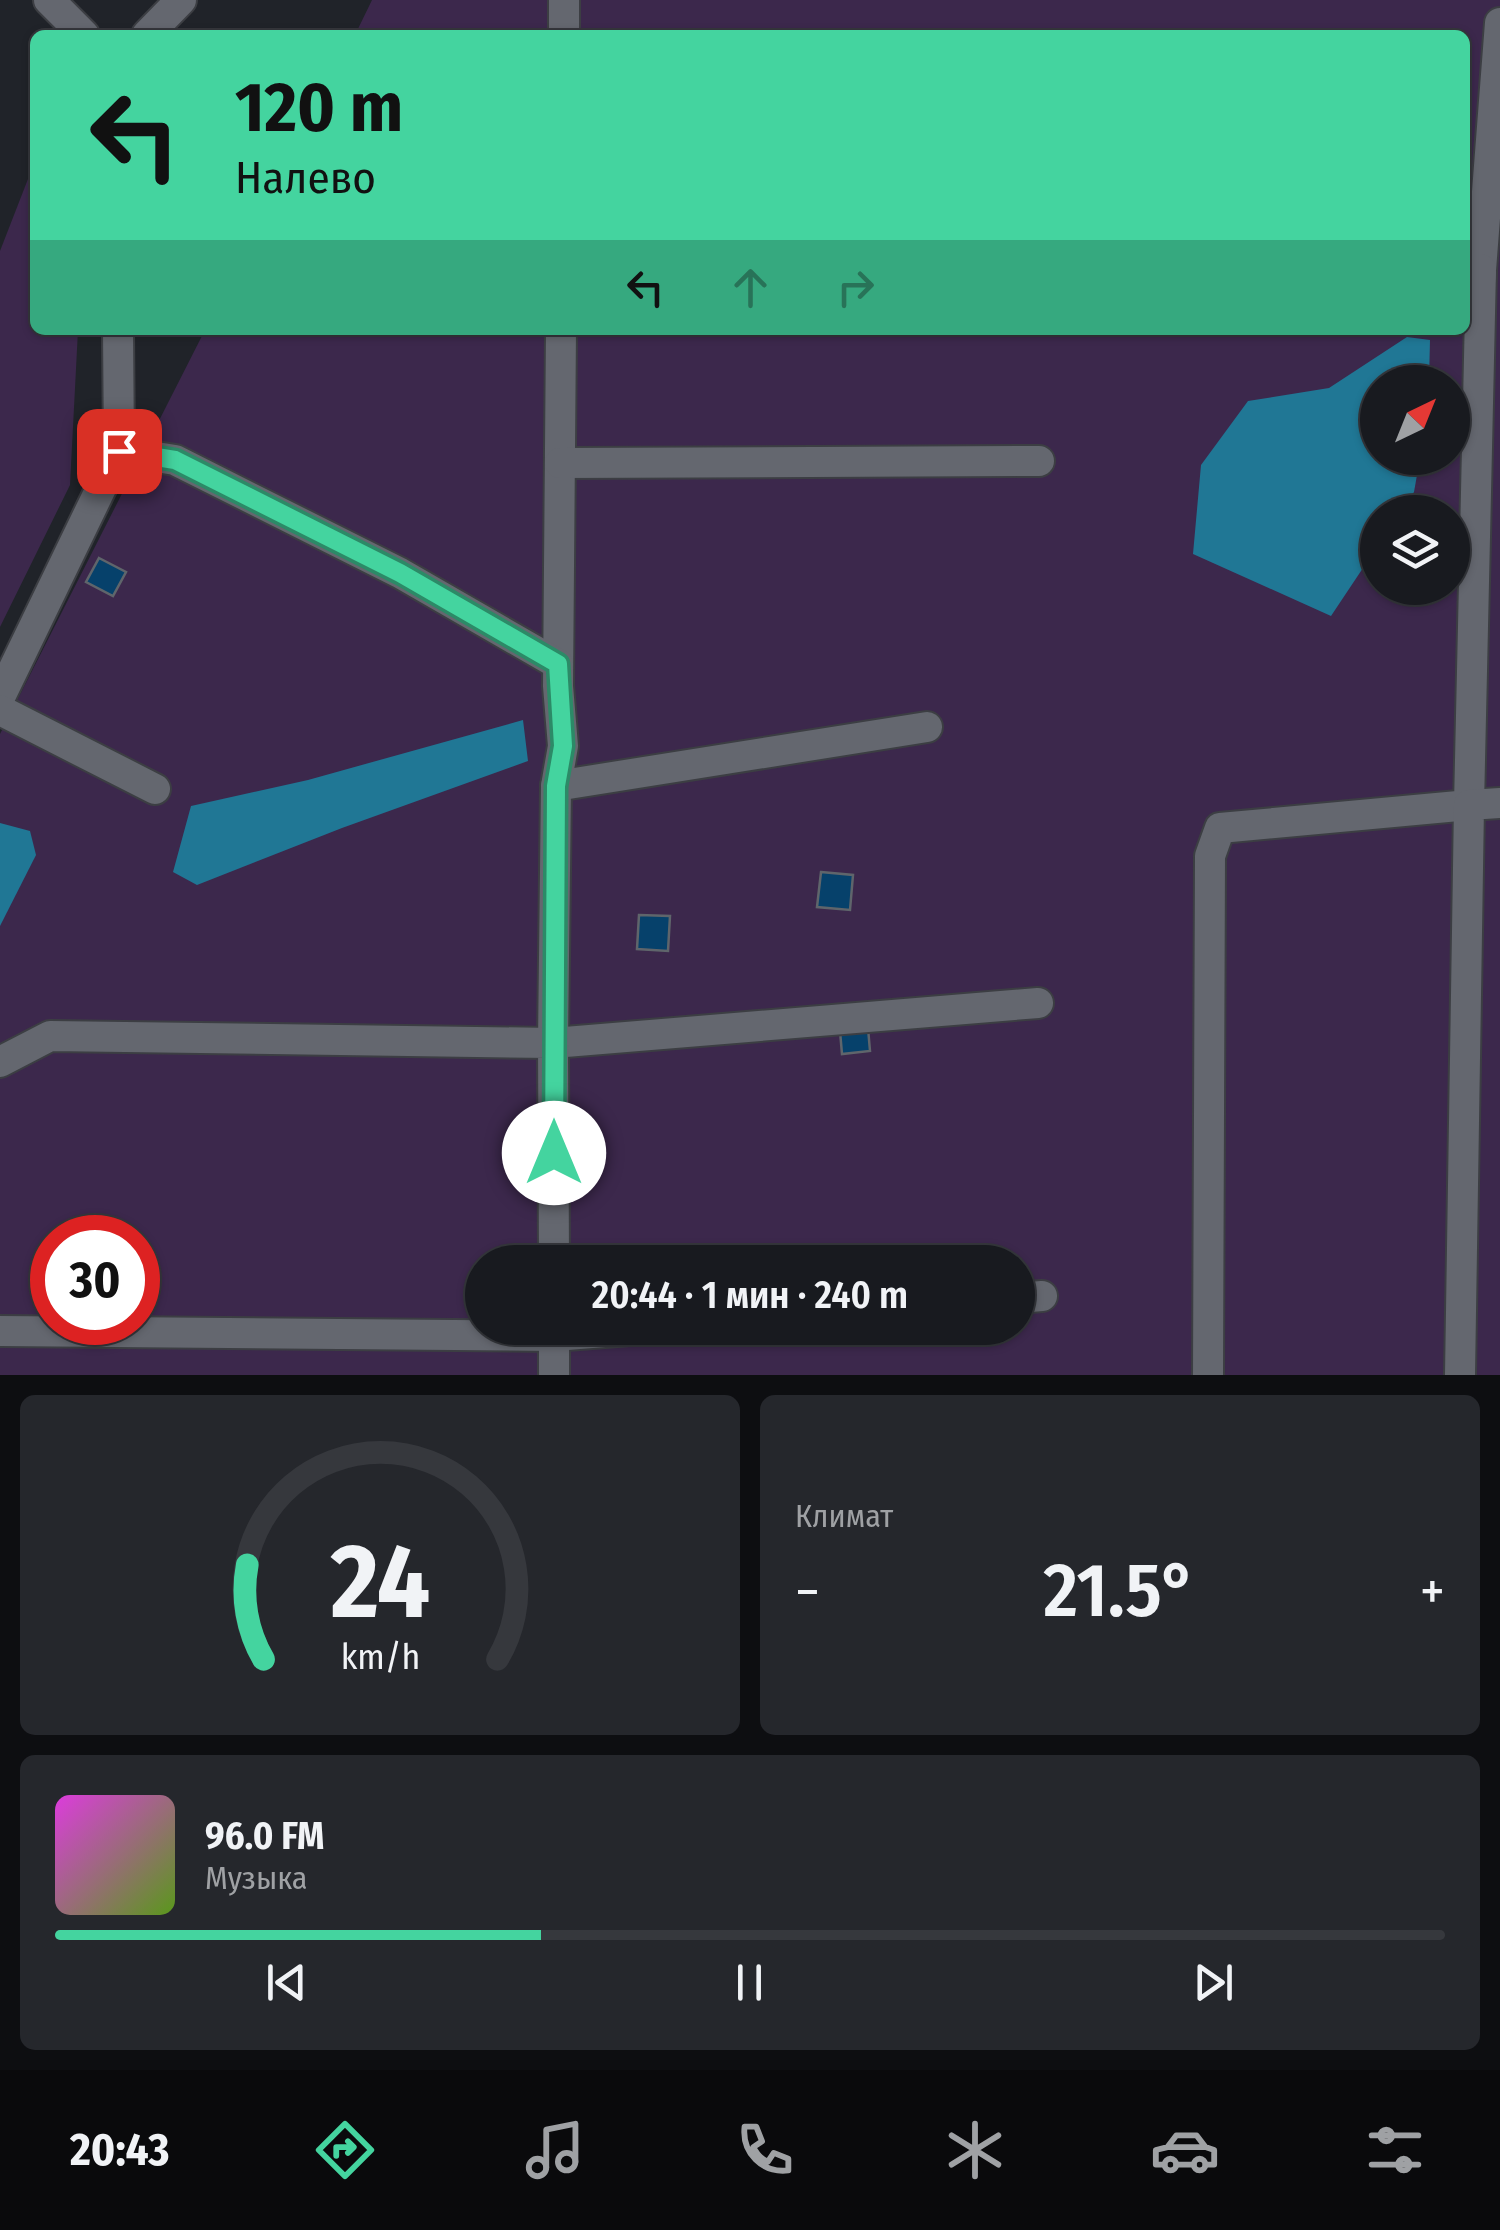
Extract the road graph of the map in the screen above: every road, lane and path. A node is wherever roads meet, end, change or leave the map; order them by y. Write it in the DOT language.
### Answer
graph roads {
  1 [pos="49,0"];
  2 [pos="181,0"];
  3 [pos="564,0"];
  4 [pos="1500,23"];
  5 [pos="79,30"];
  6 [pos="152,30"];
  7 [pos="564,30"];
  8 [pos="1473,276"];
  9 [pos="118,335"];
  10 [pos="561,335"];
  11 [pos="119,451"];
  12 [pos="1039,461"];
  13 [pos="560,464"];
  14 [pos="558,664"];
  15 [pos="0,696"];
  16 [pos="0,710"];
  17 [pos="927,727"];
  18 [pos="556,786"];
  19 [pos="154,788"];
  20 [pos="1500,803"];
  21 [pos="1468,805"];
  22 [pos="1038,1003"];
  23 [pos="553,1043"];
  24 [pos="0,1062"];
  25 [pos="554,1245"];
  26 [pos="0,1331"];
  27 [pos="465,1332"];
  28 [pos="554,1345"];
  29 [pos="554,1375"];
  30 [pos="1208,1375"];
  31 [pos="1460,1375"];
  1 -- 5 [label="street"];
  2 -- 6 [label="street"];
  3 -- 7 [label="street"];
  4 -- 8 [label="street"];
  8 -- 21 [label="street"];
  9 -- 11 [label="street"];
  10 -- 13 [label="street"];
  11 -- 14 [label="street"];
  11 -- 15 [label="street"];
  12 -- 13 [label="street"];
  13 -- 14 [label="street"];
  14 -- 18 [label="street"];
  16 -- 19 [label="street"];
  17 -- 18 [label="street"];
  18 -- 23 [label="street"];
  20 -- 21 [label="street"];
  21 -- 30 [label="street"];
  21 -- 31 [label="street"];
  22 -- 23 [label="street"];
  23 -- 24 [label="street"];
  23 -- 25 [label="street"];
  26 -- 27 [label="street"];
  28 -- 29 [label="street"];
}
